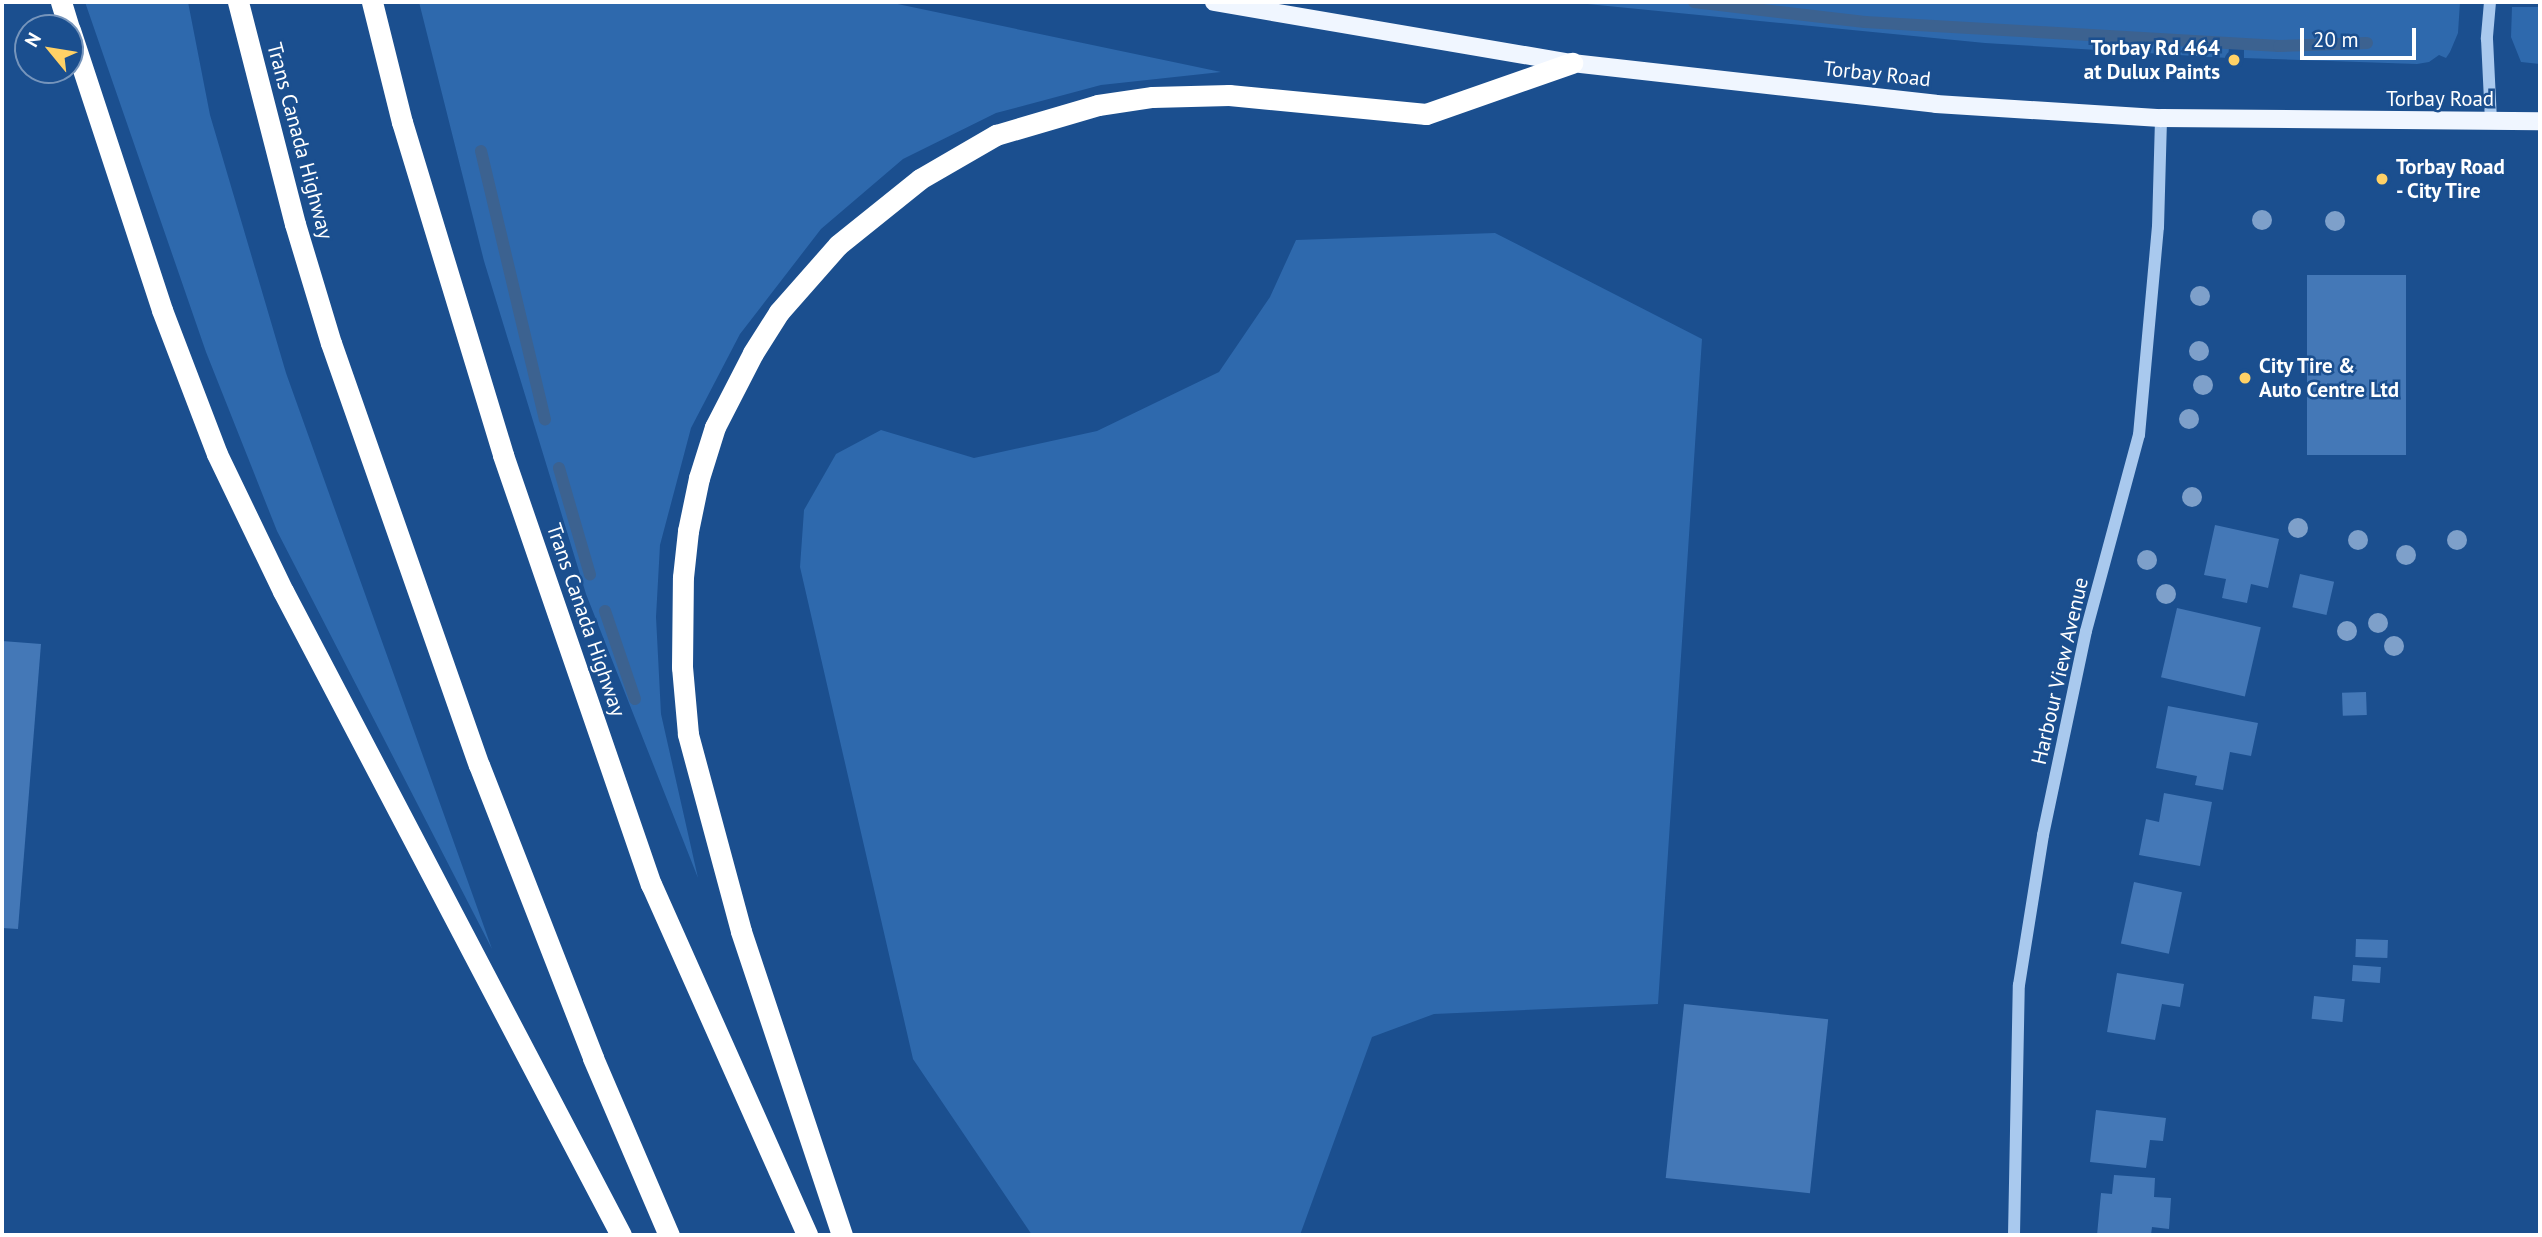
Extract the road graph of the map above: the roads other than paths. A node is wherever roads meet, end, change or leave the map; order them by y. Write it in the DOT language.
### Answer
graph roads {
  1 [pos="238,2"];
  2 [pos="372,2"];
  3 [pos="1214,2"];
  4 [pos="2490,2"];
  5 [pos="1572,63"];
  6 [pos="84,72"];
  7 [pos="2161,118"];
  8 [pos="2540,121"];
  9 [pos="2491,122"];
  10 [pos="621,1235"];
  11 [pos="670,1235"];
  12 [pos="807,1235"];
  13 [pos="842,1235"];
  14 [pos="2014,1235"];
  1 -- 11 [label="highway, Trans Canada Highway"];
  2 -- 12 [label="highway, Trans Canada Highway"];
  3 -- 5 [label="main road, Torbay Road"];
  4 -- 9 [label="street"];
  5 -- 7 [label="main road, Torbay Road"];
  5 -- 13 [label="highway"];
  6 -- 10 [label="highway"];
  7 -- 9 [label="main road, Torbay Road"];
  7 -- 14 [label="street, Harbour View Avenue"];
  8 -- 9 [label="main road, Torbay Road"];
}
